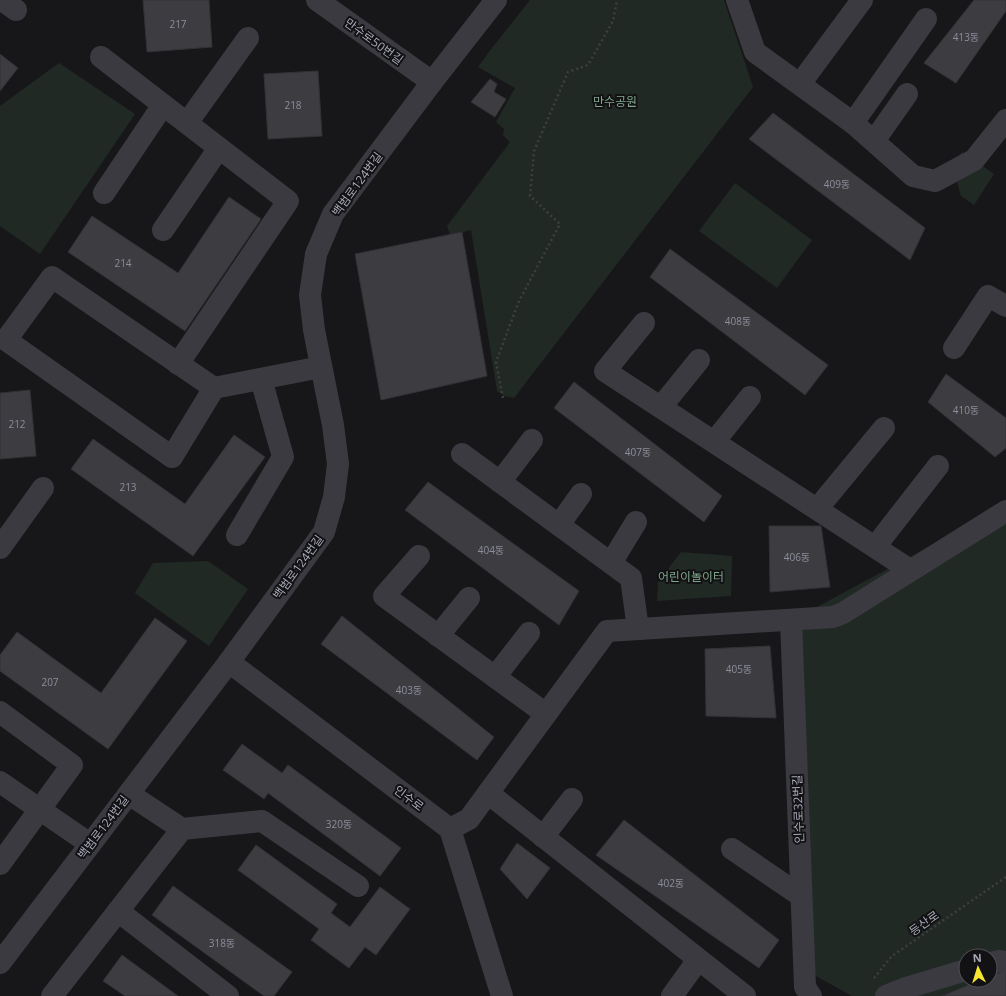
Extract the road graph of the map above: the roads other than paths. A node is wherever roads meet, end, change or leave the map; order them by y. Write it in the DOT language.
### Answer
graph roads {
  1 [pos="317,0"];
  2 [pos="496,0"];
  3 [pos="737,0"];
  4 [pos="862,0"];
  5 [pos="926,19"];
  6 [pos="248,38"];
  7 [pos="101,57"];
  8 [pos="432,82"];
  9 [pos="800,84"];
  10 [pos="907,94"];
  11 [pos="163,105"];
  12 [pos="1006,120"];
  13 [pos="187,123"];
  14 [pos="853,123"];
  15 [pos="874,141"];
  16 [pos="219,148"];
  17 [pos="104,193"];
  18 [pos="163,230"];
  19 [pos="1006,306"];
  20 [pos="644,323"];
  21 [pos="954,348"];
  22 [pos="699,360"];
  23 [pos="178,364"];
  24 [pos="321,367"];
  25 [pos="261,379"];
  26 [pos="214,388"];
  27 [pos="750,397"];
  28 [pos="661,407"];
  29 [pos="884,428"];
  30 [pos="532,440"];
  31 [pos="714,442"];
  32 [pos="462,454"];
  33 [pos="938,466"];
  34 [pos="500,482"];
  35 [pos="42,488"];
  36 [pos="581,494"];
  37 [pos="817,509"];
  38 [pos="1006,511"];
  39 [pos="636,522"];
  40 [pos="559,525"];
  41 [pos="237,535"];
  42 [pos="875,547"];
  43 [pos="0,548"];
  44 [pos="419,556"];
  45 [pos="611,563"];
  46 [pos="643,569"];
  47 [pos="910,570"];
  48 [pos="469,598"];
  49 [pos="791,621"];
  50 [pos="643,627"];
  51 [pos="529,633"];
  52 [pos="438,636"];
  53 [pos="229,662"];
  54 [pos="495,677"];
  55 [pos="0,712"];
  56 [pos="546,714"];
  57 [pos="0,782"];
  58 [pos="488,793"];
  59 [pos="128,794"];
  60 [pos="572,798"];
  61 [pos="40,810"];
  62 [pos="182,829"];
  63 [pos="450,829"];
  64 [pos="543,837"];
  65 [pos="90,844"];
  66 [pos="732,849"];
  67 [pos="0,864"];
  68 [pos="358,886"];
  69 [pos="802,896"];
  70 [pos="118,911"];
  71 [pos="698,960"];
  72 [pos="0,963"];
  73 [pos="958,972"];
  74 [pos="52,996"];
  75 [pos="228,996"];
  76 [pos="502,996"];
  77 [pos="672,996"];
  78 [pos="745,996"];
  79 [pos="811,996"];
  80 [pos="886,996"];
  1 -- 8 [label="street, 만수로50번길"];
  2 -- 8 [label="street, 백범로124번길"];
  3 -- 9 [label="street"];
  4 -- 9 [label="street"];
  5 -- 14 [label="street"];
  6 -- 13 [label="street"];
  7 -- 11 [label="street"];
  8 -- 24 [label="street, 백범로124번길"];
  9 -- 14 [label="street"];
  10 -- 15 [label="street"];
  11 -- 13 [label="street"];
  11 -- 17 [label="street"];
  12 -- 15 [label="street"];
  13 -- 16 [label="street"];
  14 -- 15 [label="street"];
  16 -- 18 [label="street"];
  16 -- 23 [label="street"];
  19 -- 21 [label="street"];
  20 -- 28 [label="street"];
  22 -- 28 [label="street"];
  23 -- 26 [label="street"];
  23 -- 26 [label="street"];
  24 -- 25 [label="street"];
  24 -- 53 [label="street, 백범로124번길"];
  25 -- 26 [label="street"];
  25 -- 41 [label="street"];
  27 -- 31 [label="street"];
  28 -- 31 [label="street"];
  29 -- 37 [label="street"];
  30 -- 34 [label="street"];
  31 -- 37 [label="street"];
  32 -- 34 [label="street"];
  33 -- 42 [label="street"];
  34 -- 40 [label="street"];
  35 -- 43 [label="street"];
  36 -- 40 [label="street"];
  37 -- 42 [label="street"];
  38 -- 47 [label="street"];
  39 -- 45 [label="street"];
  40 -- 45 [label="street"];
  42 -- 47 [label="street"];
  44 -- 52 [label="street"];
  45 -- 50 [label="street"];
  46 -- 50 [label="street"];
  47 -- 49 [label="street"];
  48 -- 52 [label="street"];
  49 -- 50 [label="street"];
  49 -- 69 [label="street, 인수로32번길"];
  50 -- 56 [label="street"];
  51 -- 54 [label="street"];
  52 -- 54 [label="street"];
  53 -- 59 [label="street, 백범로124번길"];
  53 -- 63 [label="street, 인수로"];
  54 -- 56 [label="street"];
  55 -- 61 [label="street"];
  56 -- 58 [label="street"];
  57 -- 61 [label="street"];
  58 -- 63 [label="street"];
  58 -- 64 [label="street"];
  59 -- 62 [label="street"];
  59 -- 65 [label="street, 백범로124번길"];
  60 -- 64 [label="street"];
  61 -- 65 [label="street"];
  61 -- 67 [label="street"];
  62 -- 68 [label="street"];
  62 -- 70 [label="street"];
  63 -- 76 [label="street"];
  64 -- 71 [label="street"];
  65 -- 72 [label="street, 백범로124번길"];
  66 -- 69 [label="street"];
  69 -- 79 [label="street, 인수로32번길"];
  70 -- 74 [label="street"];
  70 -- 75 [label="street"];
  71 -- 77 [label="street"];
  71 -- 78 [label="street"];
  73 -- 80 [label="street"];
}
